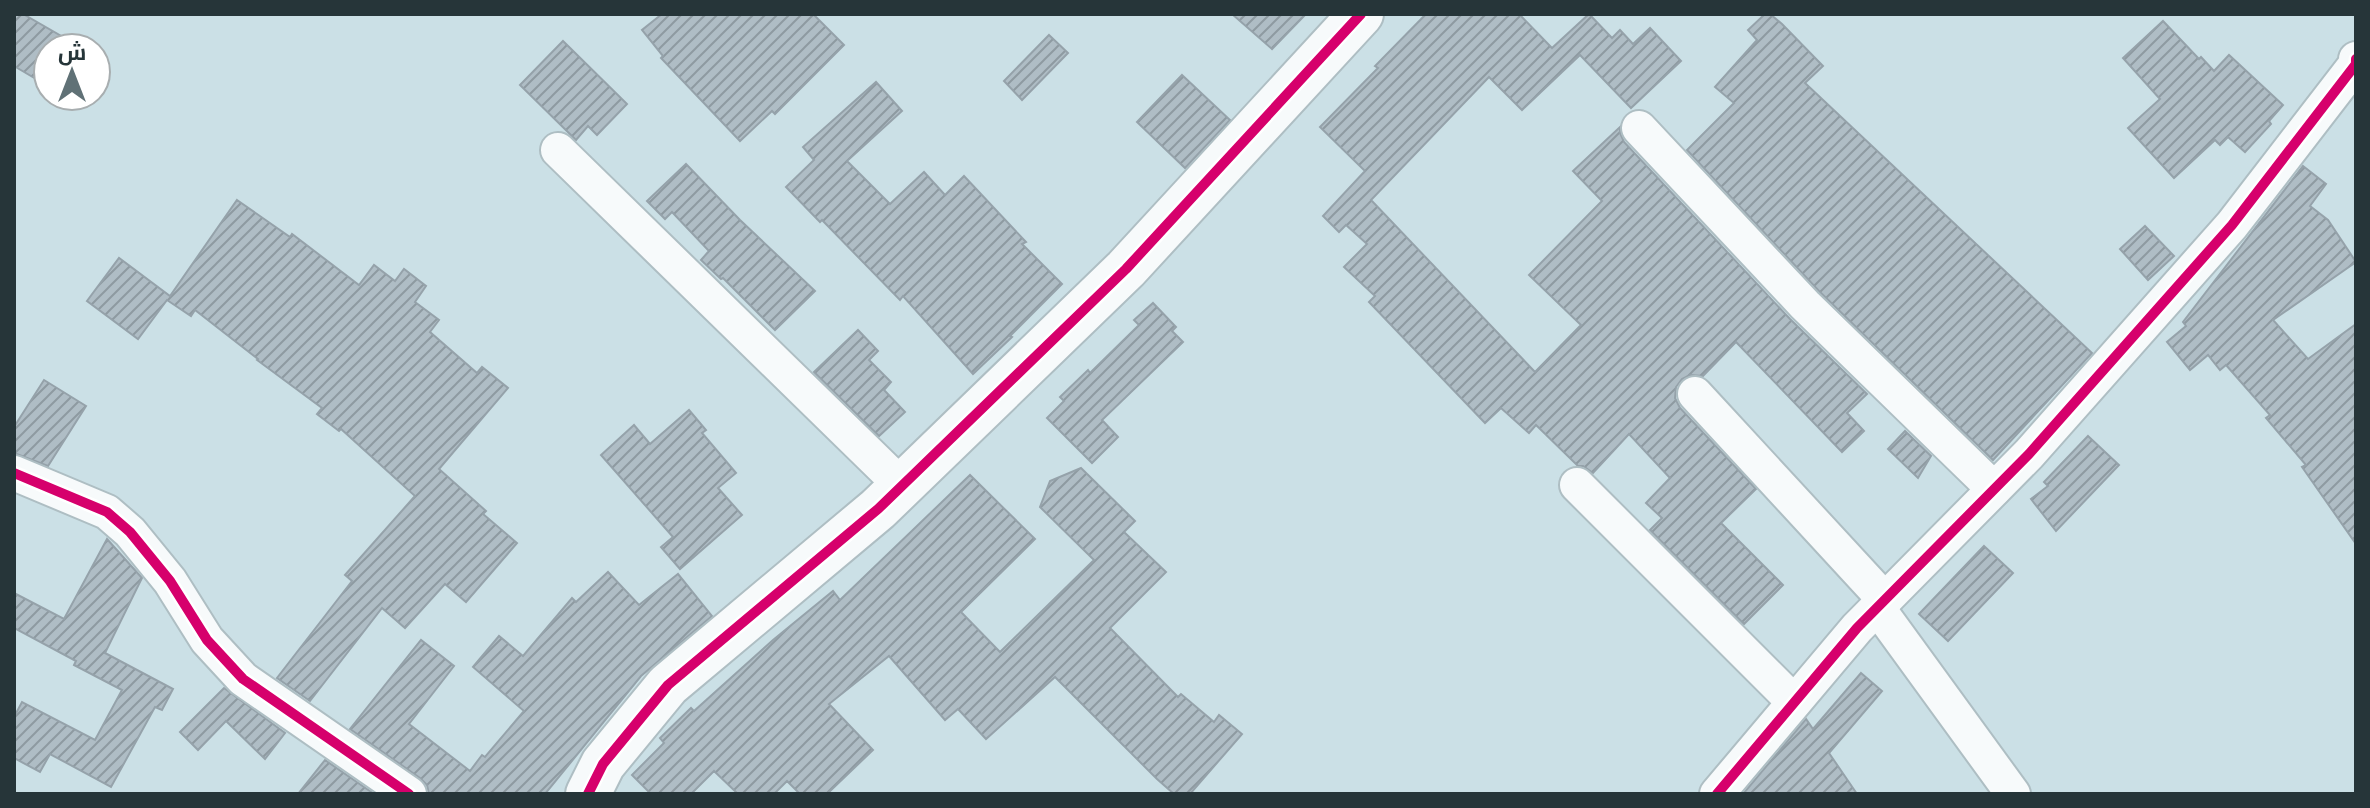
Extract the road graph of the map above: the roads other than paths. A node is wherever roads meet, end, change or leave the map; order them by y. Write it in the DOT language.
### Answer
graph roads {
  1 [pos="1361,14"];
  2 [pos="2356,59"];
  3 [pos="1639,128"];
  4 [pos="558,150"];
  5 [pos="1695,394"];
  6 [pos="14,473"];
  7 [pos="1577,485"];
  8 [pos="902,486"];
  9 [pos="1994,489"];
  10 [pos="1881,604"];
  11 [pos="1794,702"];
  12 [pos="409,794"];
  13 [pos="588,794"];
  14 [pos="1717,794"];
  15 [pos="2013,794"];
  1 -- 8 [label="street"];
  2 -- 9 [label="street"];
  3 -- 9 [label="street"];
  4 -- 8 [label="street"];
  5 -- 10 [label="street"];
  6 -- 12 [label="street"];
  7 -- 11 [label="street"];
  8 -- 13 [label="street"];
  9 -- 10 [label="street"];
  10 -- 11 [label="street"];
  10 -- 15 [label="street"];
  11 -- 14 [label="street"];
}
